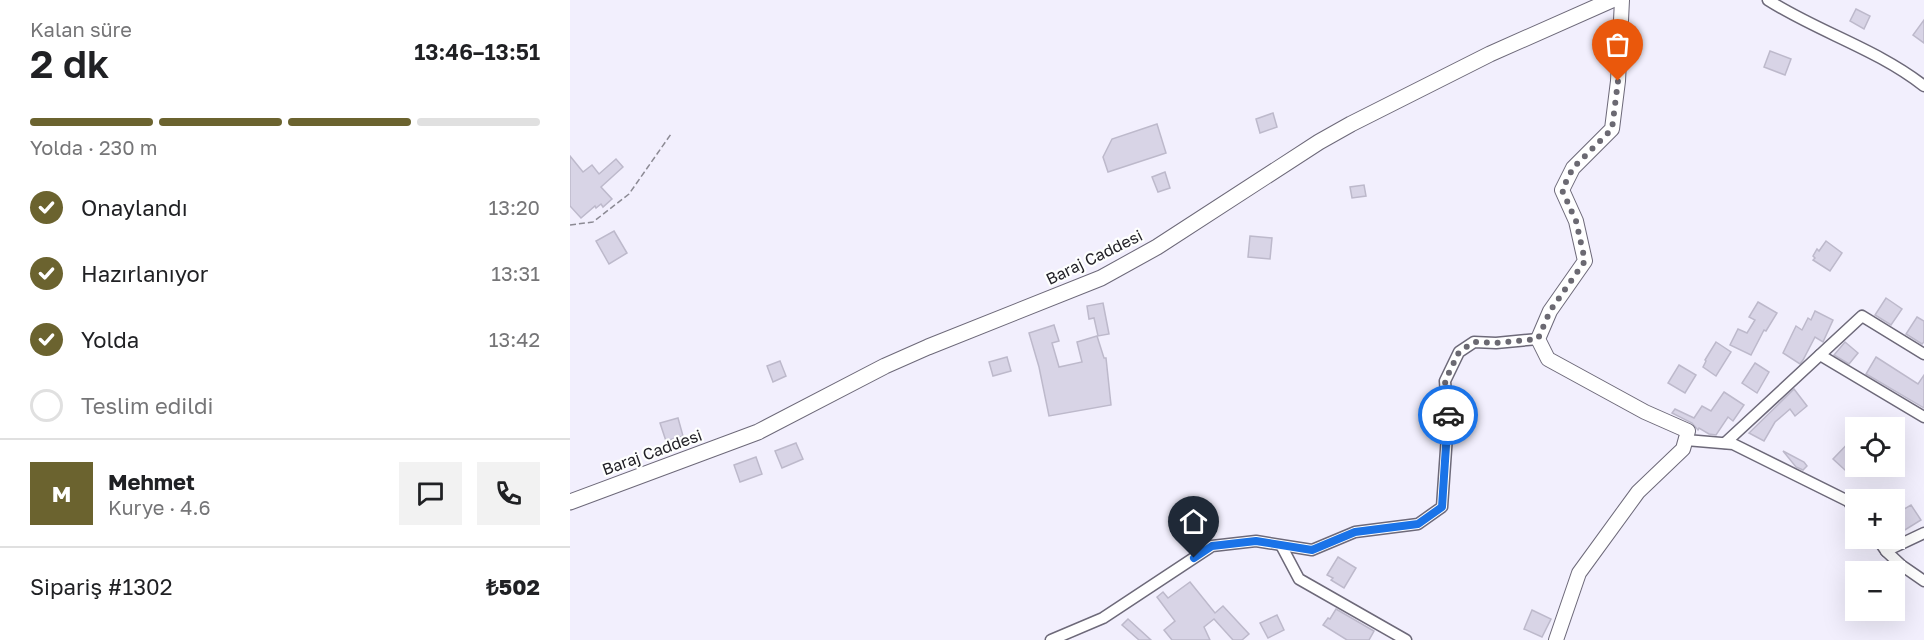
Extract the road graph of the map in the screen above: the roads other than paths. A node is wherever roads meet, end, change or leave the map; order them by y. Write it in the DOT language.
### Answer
graph roads {
  1 [pos="1612,0"];
  2 [pos="1622,0"];
  3 [pos="1768,0"];
  4 [pos="1924,86"];
  5 [pos="1538,339"];
  6 [pos="1924,354"];
  7 [pos="1820,355"];
  8 [pos="1924,417"];
  9 [pos="1686,440"];
  10 [pos="1725,443"];
  11 [pos="1845,500"];
  12 [pos="570,502"];
  13 [pos="1924,533"];
  14 [pos="1282,547"];
  15 [pos="1886,551"];
  16 [pos="1924,581"];
  17 [pos="1051,640"];
  18 [pos="1406,640"];
  19 [pos="1556,640"];
  1 -- 12 [label="main road, Baraj Caddesi"];
  2 -- 5 [label="street"];
  3 -- 4 [label="street"];
  5 -- 9 [label="street"];
  5 -- 14 [label="street"];
  6 -- 7 [label="street"];
  7 -- 8 [label="street"];
  7 -- 10 [label="street"];
  9 -- 10 [label="street"];
  9 -- 19 [label="street"];
  10 -- 11 [label="street"];
  13 -- 15 [label="street"];
  14 -- 17 [label="street"];
  14 -- 18 [label="street"];
  15 -- 16 [label="street"];
}
